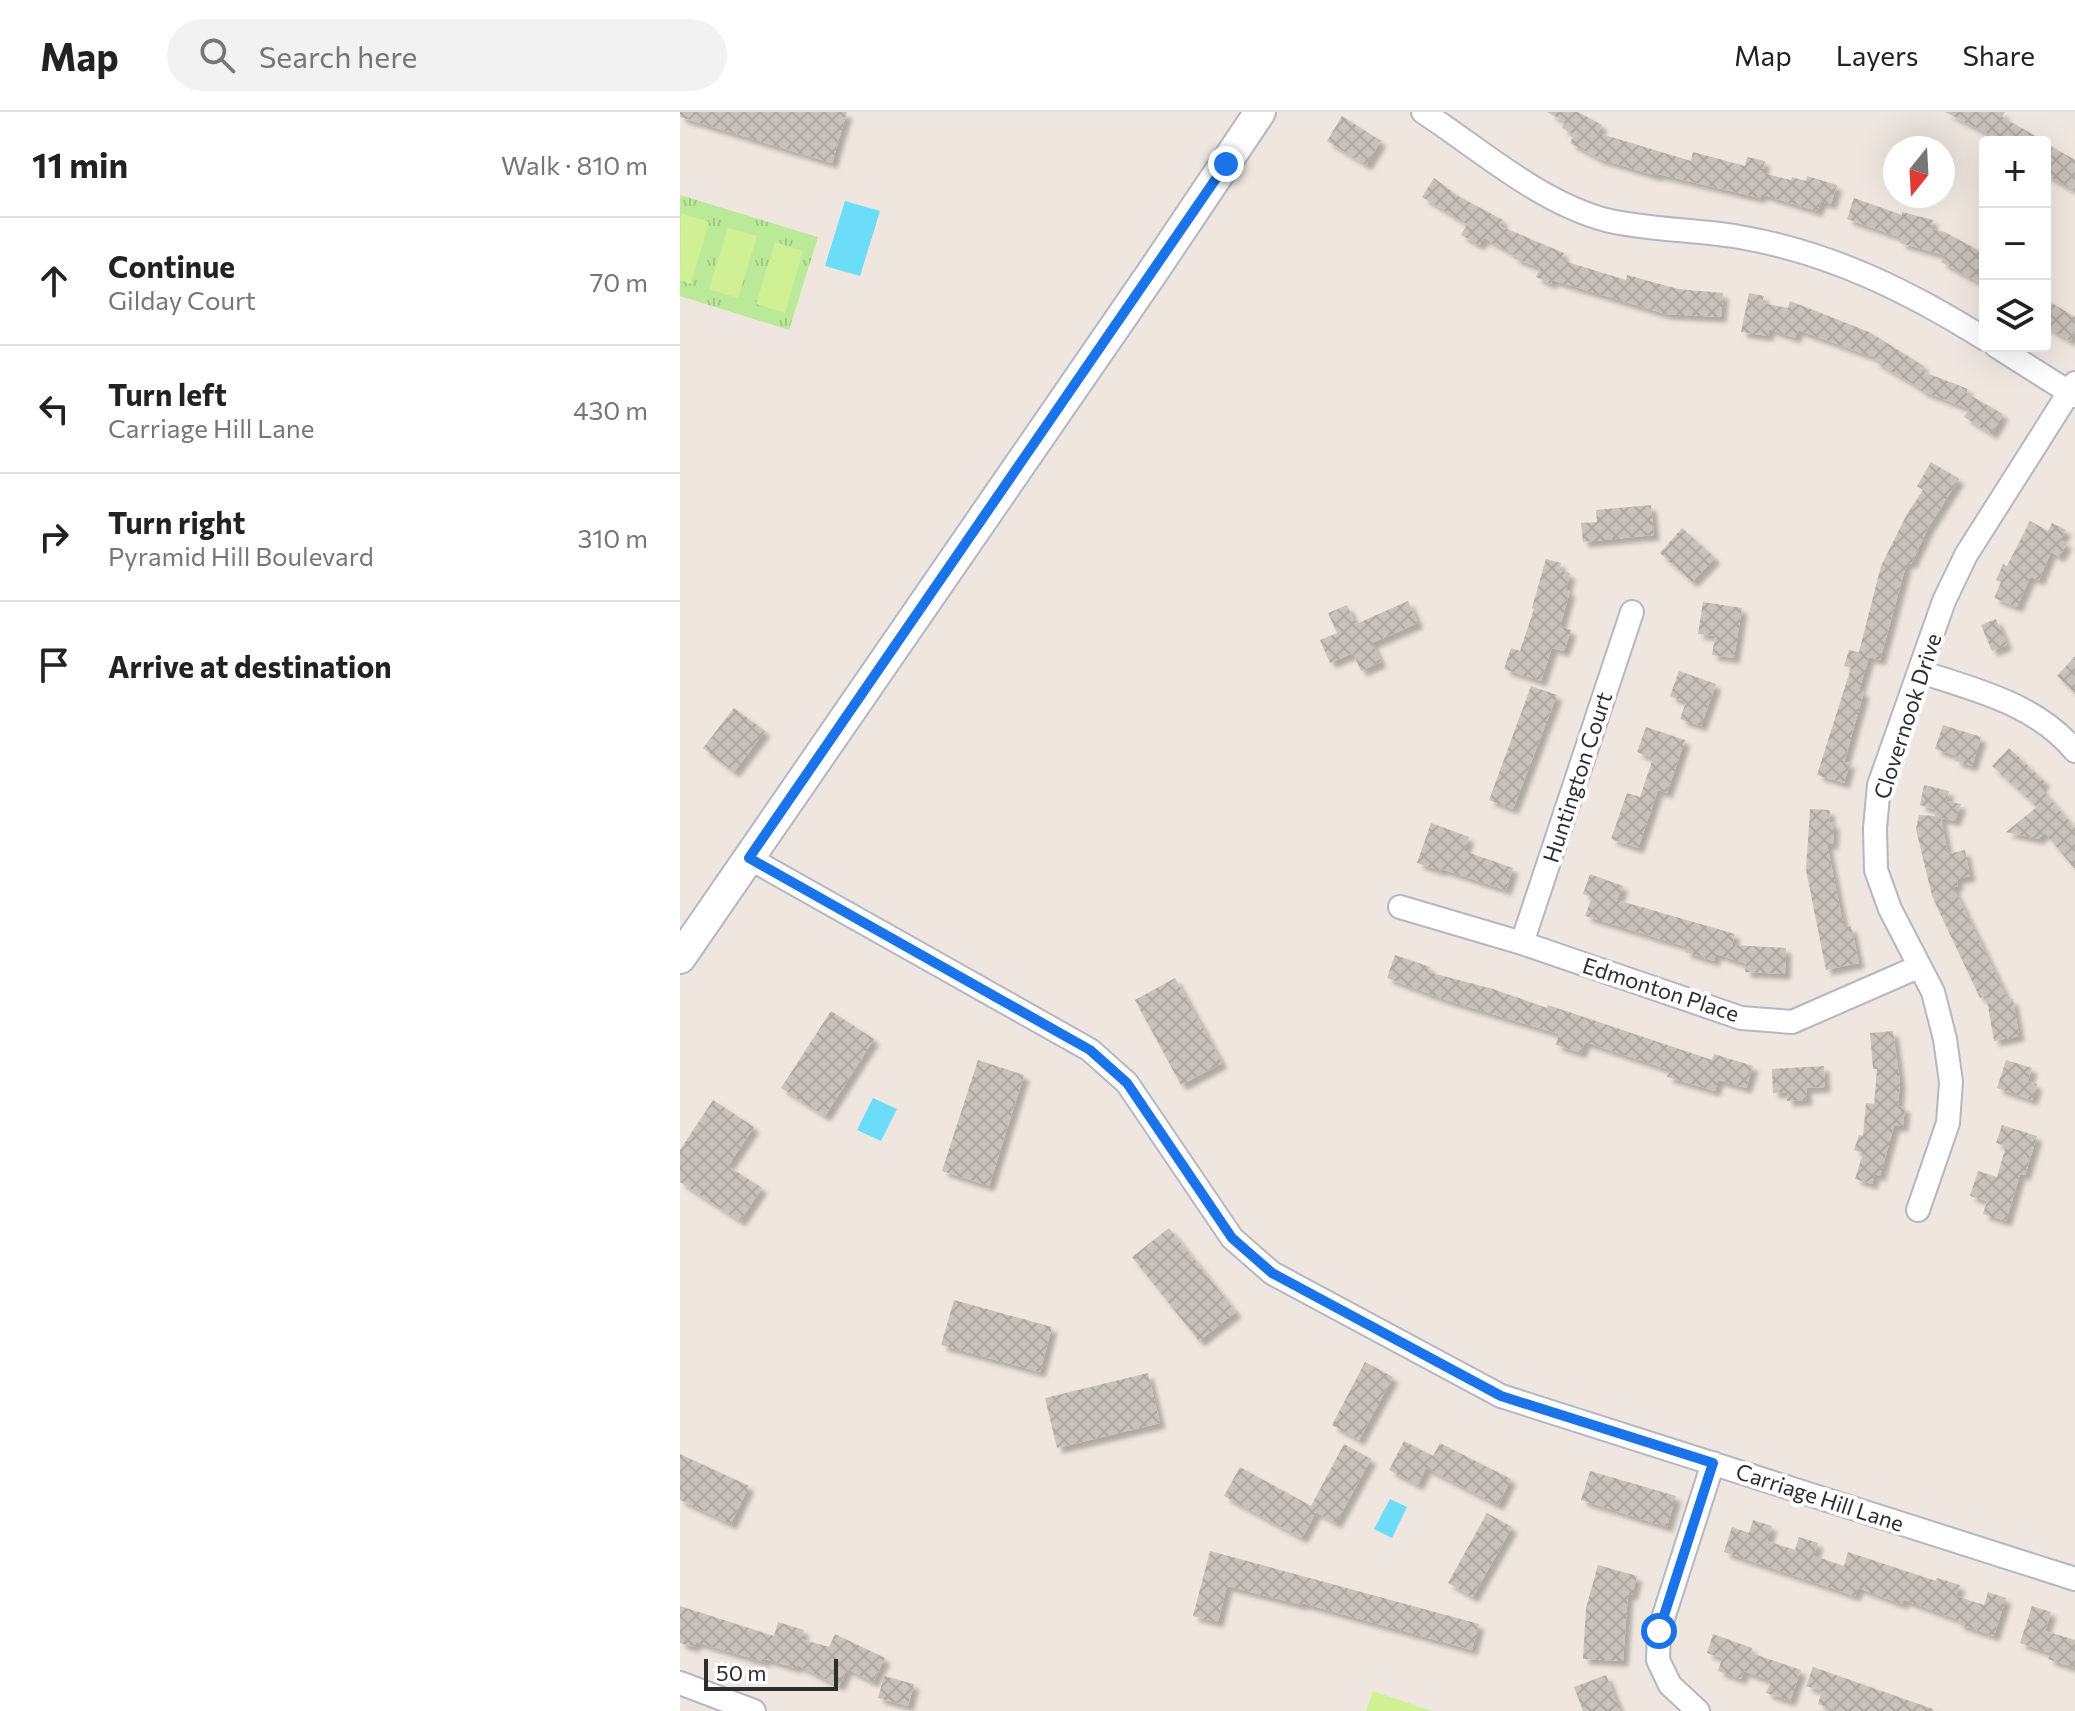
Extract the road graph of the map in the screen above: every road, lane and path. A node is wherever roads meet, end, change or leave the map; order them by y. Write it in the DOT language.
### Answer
graph roads {
  1 [pos="1260,112"];
  2 [pos="1423,112"];
  3 [pos="1979,335"];
  4 [pos="2006,352"];
  5 [pos="2073,391"];
  6 [pos="1632,612"];
  7 [pos="1921,672"];
  8 [pos="2075,751"];
  9 [pos="749,858"];
  10 [pos="1400,907"];
  11 [pos="1522,943"];
  12 [pos="680,958"];
  13 [pos="1918,967"];
  14 [pos="1918,1210"];
  15 [pos="1713,1463"];
  16 [pos="2075,1579"];
  17 [pos="680,1683"];
  18 [pos="754,1711"];
  19 [pos="1698,1711"];
  1 -- 9 [label="main road"];
  2 -- 3 [label="street"];
  4 -- 5 [label="street"];
  5 -- 7 [label="street, Clovernook Drive"];
  6 -- 11 [label="street, Huntington Court"];
  7 -- 8 [label="street"];
  7 -- 13 [label="street, Clovernook Drive"];
  9 -- 12 [label="main road"];
  9 -- 15 [label="street, Carriage Hill Lane"];
  10 -- 11 [label="street, Edmonton Place"];
  11 -- 13 [label="street, Edmonton Place"];
  13 -- 14 [label="street, Clovernook Drive"];
  15 -- 16 [label="street, Carriage Hill Lane"];
  15 -- 19 [label="street"];
  17 -- 18 [label="street"];
}
